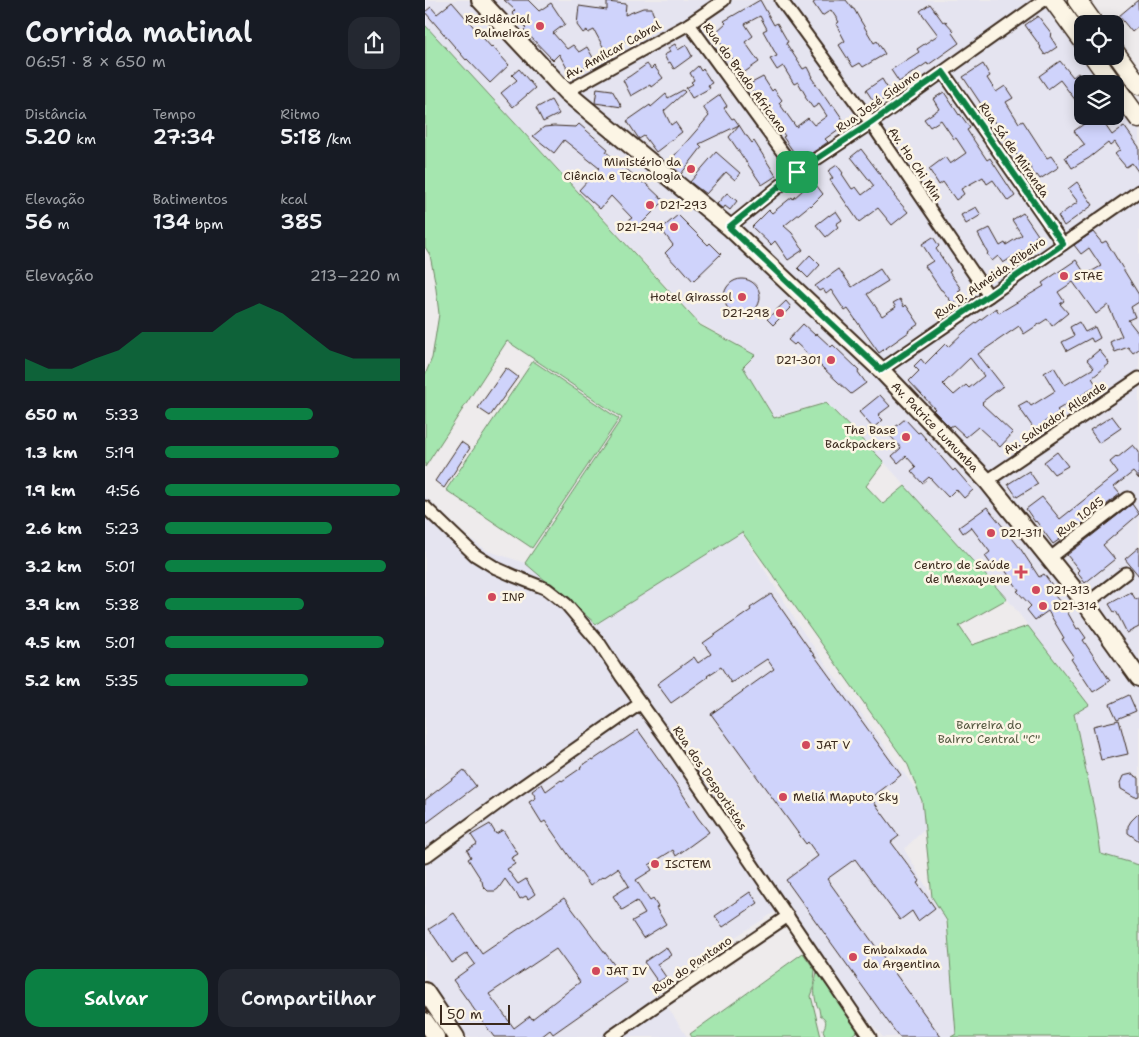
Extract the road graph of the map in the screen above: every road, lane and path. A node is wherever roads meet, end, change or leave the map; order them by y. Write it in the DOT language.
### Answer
graph roads {
  1 [pos="481,0"];
  2 [pos="725,0"];
  3 [pos="781,0"];
  4 [pos="1044,0"];
  5 [pos="1053,0"];
  6 [pos="1077,0"];
  7 [pos="1088,15"];
  8 [pos="689,24"];
  9 [pos="1074,29"];
  10 [pos="1124,64"];
  11 [pos="943,72"];
  12 [pos="1139,85"];
  13 [pos="566,92"];
  14 [pos="1124,99"];
  15 [pos="1139,119"];
  16 [pos="871,123"];
  17 [pos="797,172"];
  18 [pos="1139,191"];
  19 [pos="729,227"];
  20 [pos="1063,244"];
  21 [pos="989,296"];
  22 [pos="881,370"];
  23 [pos="1139,378"];
  24 [pos="987,481"];
  25 [pos="1127,498"];
  26 [pos="425,507"];
  27 [pos="1050,558"];
  28 [pos="1126,573"];
  29 [pos="1086,604"];
  30 [pos="1139,678"];
  31 [pos="641,703"];
  32 [pos="425,857"];
  33 [pos="788,916"];
  34 [pos="425,991"];
  35 [pos="425,1021"];
  36 [pos="436,1037"];
  37 [pos="456,1037"];
  38 [pos="611,1037"];
  39 [pos="870,1037"];
  1 -- 13 [label="main road, Av. Patrice Lumumba"];
  2 -- 8 [label="street, Av. Amílcar Cabral"];
  3 -- 16 [label="street, Av. Ho Chi Min"];
  4 -- 11 [label="street, Rua José Sidumo"];
  5 -- 9 [label="main road"];
  6 -- 7 [label="main road"];
  8 -- 13 [label="street, Av. Amílcar Cabral"];
  8 -- 17 [label="street, Rua do Brado Africano"];
  10 -- 12 [label="main road"];
  11 -- 16 [label="street, Rua José Sidumo"];
  11 -- 20 [label="street, Rua Sá de Miranda"];
  13 -- 19 [label="main road, Av. Patrice Lumumba"];
  14 -- 15 [label="main road"];
  16 -- 17 [label="street, Rua José Sidumo"];
  16 -- 21 [label="street, Av. Ho Chi Min"];
  17 -- 19 [label="street, Rua José Sidumo"];
  18 -- 20 [label="street, Rua D. Almeida Ribeiro"];
  19 -- 22 [label="main road, Av. Patrice Lumumba"];
  20 -- 21 [label="street, Rua D. Almeida Ribeiro"];
  21 -- 22 [label="street, Rua D. Almeida Ribeiro"];
  22 -- 24 [label="main road, Av. Patrice Lumumba"];
  23 -- 24 [label="street, Av. Salvador Allende"];
  24 -- 27 [label="main road, Av. Patrice Lumumba"];
  25 -- 27 [label="street, Rua 1.045"];
  26 -- 31 [label="street, Rua dos Desportistas"];
  27 -- 29 [label="main road, Av. Patrice Lumumba"];
  28 -- 29 [label="street"];
  29 -- 30 [label="main road, Av. Patrice Lumumba"];
  31 -- 32 [label="street"];
  31 -- 33 [label="street, Rua dos Desportistas"];
  33 -- 38 [label="street, Rua do Pantano"];
  33 -- 39 [label="street, Rua dos Desportistas"];
  34 -- 37 [label="main road"];
  35 -- 36 [label="main road"];
}
